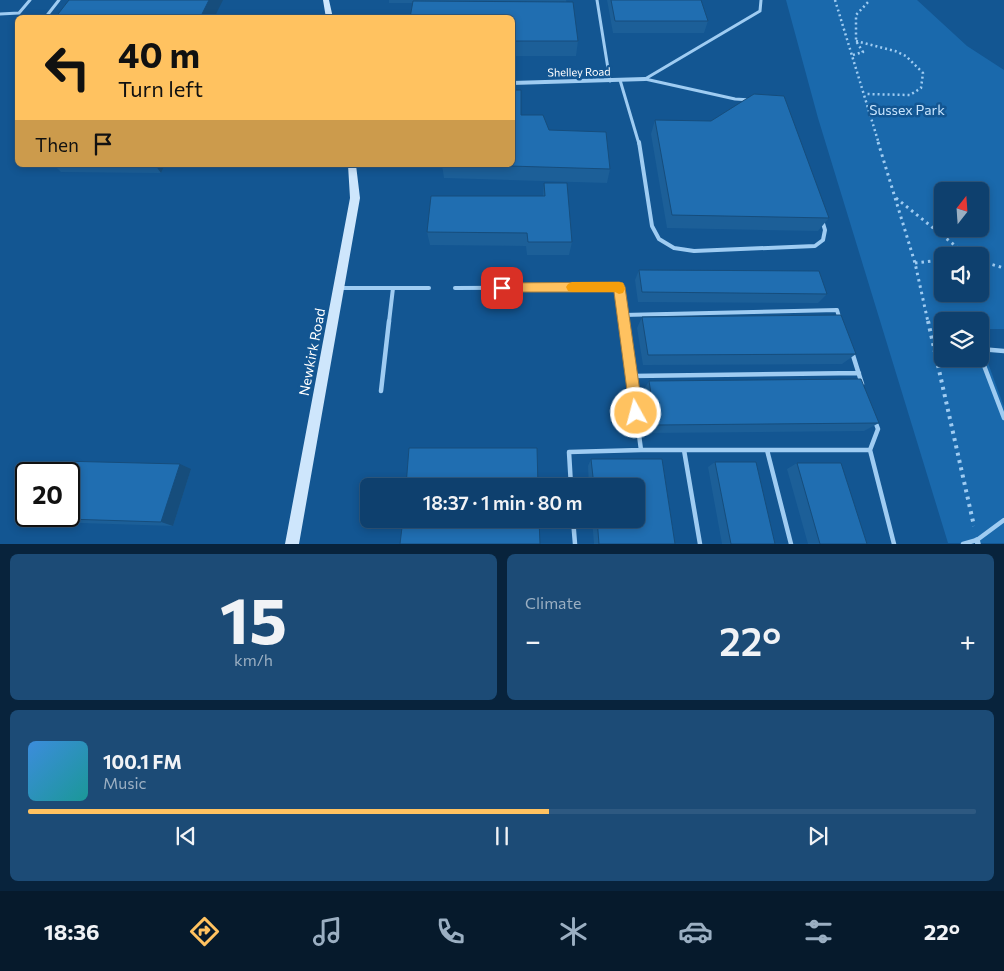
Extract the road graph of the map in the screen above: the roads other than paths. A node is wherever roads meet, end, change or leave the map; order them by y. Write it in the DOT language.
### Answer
graph roads {
  1 [pos="30,0"];
  2 [pos="59,0"];
  3 [pos="326,0"];
  4 [pos="597,0"];
  5 [pos="761,0"];
  6 [pos="0,14"];
  7 [pos="47,15"];
  8 [pos="329,15"];
  9 [pos="620,80"];
  10 [pos="645,80"];
  11 [pos="610,81"];
  12 [pos="515,83"];
  13 [pos="756,100"];
  14 [pos="352,167"];
  15 [pos="820,214"];
  16 [pos="340,288"];
  17 [pos="393,288"];
  18 [pos="429,288"];
  19 [pos="456,288"];
  20 [pos="623,315"];
  21 [pos="843,328"];
  22 [pos="849,346"];
  23 [pos="989,350"];
  24 [pos="1004,351"];
  25 [pos="985,367"];
  26 [pos="859,373"];
  27 [pos="632,376"];
  28 [pos="381,391"];
  29 [pos="865,392"];
  30 [pos="1003,411"];
  31 [pos="1004,418"];
  32 [pos="875,420"];
  33 [pos="641,450"];
  34 [pos="684,450"];
  35 [pos="767,450"];
  36 [pos="870,450"];
  37 [pos="571,478"];
  38 [pos="1004,520"];
  39 [pos="574,528"];
  40 [pos="977,542"];
  41 [pos="292,544"];
  42 [pos="575,544"];
  43 [pos="700,544"];
  44 [pos="791,544"];
  45 [pos="894,544"];
  46 [pos="963,544"];
  1 -- 6 [label="lane"];
  2 -- 7 [label="lane"];
  3 -- 8 [label="street"];
  4 -- 11 [label="lane"];
  5 -- 10 [label="lane"];
  9 -- 10 [label="street, Shelley Road"];
  9 -- 11 [label="street, Shelley Road"];
  9 -- 15 [label="lane"];
  10 -- 13 [label="lane"];
  11 -- 12 [label="street, Shelley Road"];
  14 -- 16 [label="street, Newkirk Road"];
  16 -- 17 [label="lane"];
  16 -- 41 [label="street, Newkirk Road"];
  17 -- 18 [label="lane"];
  17 -- 28 [label="lane"];
  19 -- 20 [label="lane"];
  20 -- 21 [label="lane"];
  20 -- 27 [label="lane"];
  22 -- 26 [label="lane"];
  23 -- 24 [label="lane"];
  25 -- 30 [label="lane"];
  26 -- 27 [label="lane"];
  26 -- 29 [label="lane"];
  27 -- 33 [label="lane"];
  30 -- 31 [label="lane"];
  32 -- 36 [label="lane"];
  33 -- 34 [label="lane"];
  33 -- 37 [label="lane"];
  34 -- 35 [label="lane"];
  34 -- 43 [label="lane"];
  35 -- 36 [label="lane"];
  35 -- 44 [label="lane"];
  36 -- 45 [label="lane"];
  38 -- 40 [label="lane"];
  39 -- 42 [label="lane"];
  40 -- 46 [label="lane"];
}
